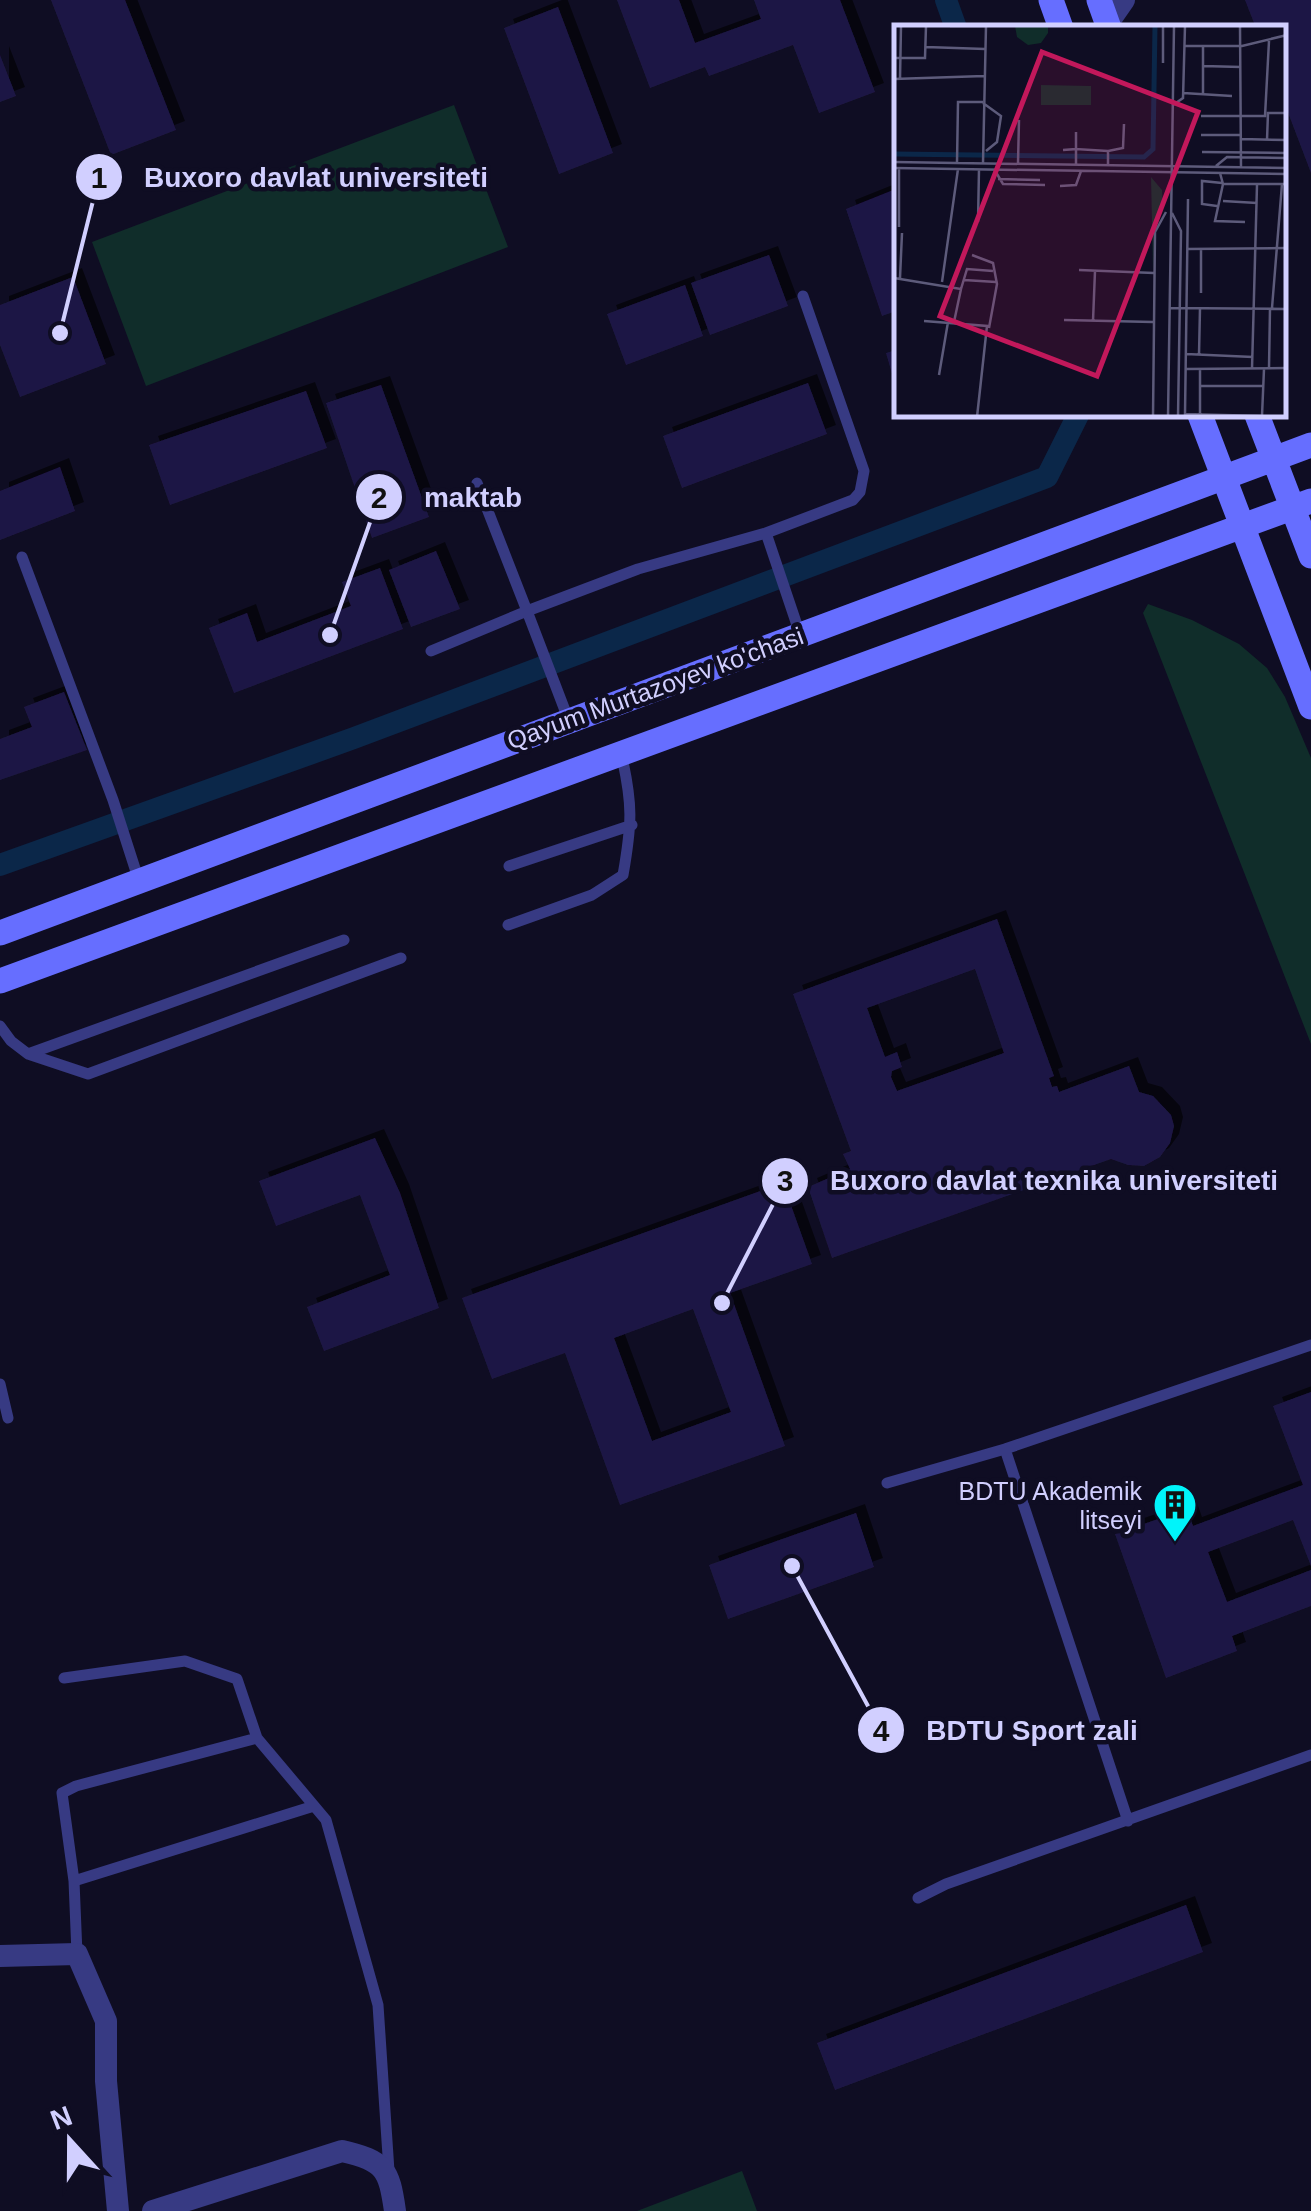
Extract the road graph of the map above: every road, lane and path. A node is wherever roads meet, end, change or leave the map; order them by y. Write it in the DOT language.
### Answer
graph roads {
  1 [pos="1051,0"];
  2 [pos="1124,0"];
  3 [pos="1105,17"];
  4 [pos="1060,25"];
  5 [pos="803,296"];
  6 [pos="1201,418"];
  7 [pos="1258,418"];
  8 [pos="1311,445"];
  9 [pos="1274,458"];
  10 [pos="1223,476"];
  11 [pos="477,482"];
  12 [pos="1302,504"];
  13 [pos="1242,526"];
  14 [pos="766,534"];
  15 [pos="1311,556"];
  16 [pos="22,557"];
  17 [pos="526,610"];
  18 [pos="800,634"];
  19 [pos="431,651"];
  20 [pos="1311,706"];
  21 [pos="569,721"];
  22 [pos="621,753"];
  23 [pos="632,825"];
  24 [pos="509,866"];
  25 [pos="136,870"];
  26 [pos="508,925"];
  27 [pos="0,933"];
  28 [pos="344,940"];
  29 [pos="401,958"];
  30 [pos="0,980"];
  31 [pos="0,1026"];
  32 [pos="28,1054"];
  33 [pos="1311,1345"];
  34 [pos="0,1384"];
  35 [pos="8,1418"];
  36 [pos="1005,1448"];
  37 [pos="887,1484"];
  38 [pos="64,1678"];
  39 [pos="257,1738"];
  40 [pos="1311,1754"];
  41 [pos="314,1806"];
  42 [pos="1128,1821"];
  43 [pos="74,1880"];
  44 [pos="918,1898"];
  45 [pos="76,1954"];
  46 [pos="0,1956"];
  47 [pos="390,2175"];
  48 [pos="118,2211"];
  49 [pos="152,2211"];
  50 [pos="396,2211"];
  1 -- 4 [label="street"];
  2 -- 3 [label="street"];
  5 -- 14 [label="lane"];
  6 -- 10 [label="street"];
  7 -- 9 [label="street"];
  8 -- 9 [label="street, Qayum Murtazoyev ko'chasi"];
  9 -- 10 [label="street, Qayum Murtazoyev ko'chasi"];
  9 -- 12 [label="street"];
  10 -- 13 [label="street"];
  10 -- 18 [label="street, Qayum Murtazoyev ko'chasi"];
  11 -- 17 [label="lane"];
  12 -- 13 [label="street, Qayum Murtazoyev ko'chasi"];
  12 -- 15 [label="street"];
  13 -- 20 [label="street"];
  13 -- 22 [label="street, Qayum Murtazoyev ko'chasi"];
  14 -- 17 [label="lane"];
  14 -- 18 [label="lane"];
  16 -- 25 [label="lane"];
  17 -- 19 [label="lane"];
  17 -- 21 [label="lane"];
  18 -- 21 [label="street, Qayum Murtazoyev ko'chasi"];
  21 -- 25 [label="street, Qayum Murtazoyev ko'chasi"];
  22 -- 23 [label="lane"];
  22 -- 30 [label="street, Qayum Murtazoyev ko'chasi"];
  23 -- 24 [label="lane"];
  23 -- 26 [label="lane"];
  25 -- 27 [label="street, Qayum Murtazoyev ko'chasi"];
  28 -- 32 [label="lane"];
  29 -- 32 [label="lane"];
  31 -- 32 [label="lane"];
  33 -- 36 [label="lane"];
  34 -- 35 [label="lane"];
  36 -- 37 [label="lane"];
  36 -- 42 [label="lane"];
  38 -- 39 [label="lane"];
  39 -- 41 [label="lane"];
  39 -- 43 [label="lane"];
  40 -- 42 [label="lane"];
  41 -- 43 [label="lane"];
  41 -- 47 [label="lane"];
  42 -- 44 [label="lane"];
  43 -- 45 [label="lane"];
  45 -- 46 [label="street"];
  45 -- 48 [label="street"];
  47 -- 49 [label="street"];
  47 -- 50 [label="street"];
}
